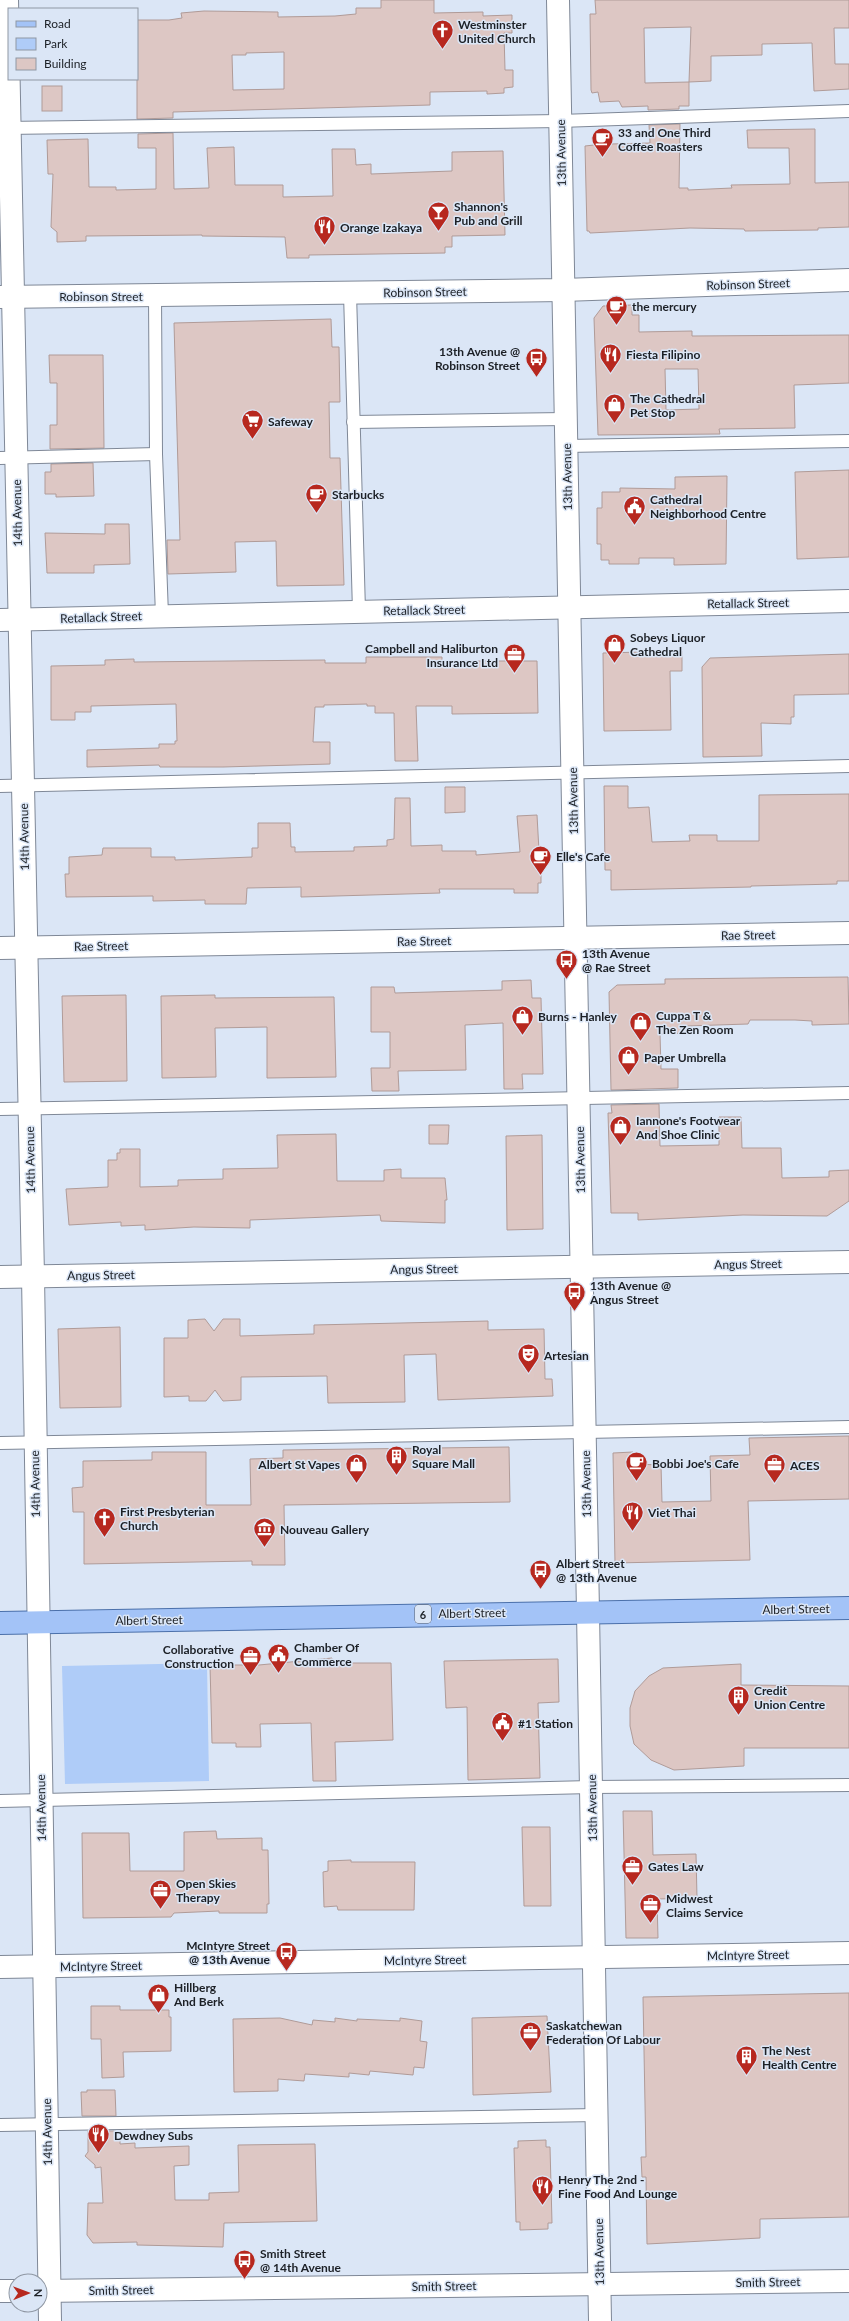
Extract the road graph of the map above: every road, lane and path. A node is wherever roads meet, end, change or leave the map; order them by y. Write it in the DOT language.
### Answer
graph roads {
  1 [pos="7,0"];
  2 [pos="558,0"];
  3 [pos="849,111"];
  4 [pos="560,121"];
  5 [pos="4,128"];
  6 [pos="849,280"];
  7 [pos="563,290"];
  8 [pos="350,293"];
  9 [pos="155,296"];
  10 [pos="6,297"];
  11 [pos="566,419"];
  12 [pos="353,422"];
  13 [pos="849,441"];
  14 [pos="566,446"];
  15 [pos="156,454"];
  16 [pos="8,458"];
  17 [pos="849,601"];
  18 [pos="569,606"];
  19 [pos="359,611"];
  20 [pos="162,615"];
  21 [pos="10,620"];
  22 [pos="849,766"];
  23 [pos="572,773"];
  24 [pos="22,785"];
  25 [pos="0,786"];
  26 [pos="849,933"];
  27 [pos="575,938"];
  28 [pos="0,948"];
  29 [pos="26,948"];
  30 [pos="849,1093"];
  31 [pos="579,1098"];
  32 [pos="29,1109"];
  33 [pos="0,1110"];
  34 [pos="849,1262"];
  35 [pos="582,1267"];
  36 [pos="33,1276"];
  37 [pos="0,1277"];
  38 [pos="849,1427"];
  39 [pos="585,1432"];
  40 [pos="35,1442"];
  41 [pos="0,1443"];
  42 [pos="849,1608"];
  43 [pos="588,1612"];
  44 [pos="37,1622"];
  45 [pos="0,1623"];
  46 [pos="849,1785"];
  47 [pos="591,1787"];
  48 [pos="0,1801"];
  49 [pos="40,1801"];
  50 [pos="849,1953"];
  51 [pos="594,1957"];
  52 [pos="44,1966"];
  53 [pos="0,1967"];
  54 [pos="597,2115"];
  55 [pos="47,2124"];
  56 [pos="0,2125"];
  57 [pos="45,2273"];
  58 [pos="849,2281"];
  59 [pos="600,2284"];
  60 [pos="48,2291"];
  61 [pos="48,2309"];
  62 [pos="50,2321"];
  63 [pos="600,2321"];
  1 -- 5 [label="street, 14th Avenue"];
  2 -- 4 [label="street, 13th Avenue"];
  3 -- 4 [label="lane"];
  4 -- 5 [label="lane"];
  4 -- 7 [label="street, 13th Avenue"];
  5 -- 10 [label="street, 14th Avenue"];
  6 -- 7 [label="street, Robinson Street"];
  7 -- 8 [label="street, Robinson Street"];
  7 -- 11 [label="street, 13th Avenue"];
  8 -- 9 [label="street, Robinson Street"];
  8 -- 12 [label="lane"];
  9 -- 10 [label="street, Robinson Street"];
  9 -- 15 [label="lane"];
  10 -- 16 [label="street, 14th Avenue"];
  11 -- 12 [label="lane"];
  11 -- 14 [label="street, 13th Avenue"];
  12 -- 19 [label="lane"];
  13 -- 14 [label="lane"];
  14 -- 18 [label="street, 13th Avenue"];
  15 -- 16 [label="lane"];
  15 -- 20 [label="lane"];
  16 -- 21 [label="street, 14th Avenue"];
  17 -- 18 [label="street, Retallack Street"];
  18 -- 19 [label="street, Retallack Street"];
  18 -- 23 [label="street, 13th Avenue"];
  19 -- 20 [label="street, Retallack Street"];
  20 -- 21 [label="street, Retallack Street"];
  21 -- 24 [label="street, 14th Avenue"];
  22 -- 23 [label="lane"];
  23 -- 24 [label="lane"];
  23 -- 27 [label="street, 13th Avenue"];
  24 -- 25 [label="lane"];
  24 -- 29 [label="street, 14th Avenue"];
  26 -- 27 [label="street, Rae Street"];
  27 -- 29 [label="street, Rae Street"];
  27 -- 31 [label="street, 13th Avenue"];
  28 -- 29 [label="street, Rae Street"];
  29 -- 32 [label="street, 14th Avenue"];
  30 -- 31 [label="lane"];
  31 -- 32 [label="lane"];
  31 -- 35 [label="street, 13th Avenue"];
  32 -- 33 [label="lane"];
  32 -- 36 [label="street, 14th Avenue"];
  34 -- 35 [label="street, Angus Street"];
  35 -- 36 [label="street, Angus Street"];
  35 -- 39 [label="street, 13th Avenue"];
  36 -- 37 [label="street, Angus Street"];
  36 -- 40 [label="street, 14th Avenue"];
  38 -- 39 [label="lane"];
  39 -- 40 [label="lane"];
  39 -- 43 [label="street, 13th Avenue"];
  40 -- 41 [label="lane"];
  40 -- 44 [label="street, 14th Avenue"];
  42 -- 43 [label="main road, Albert Street / 6"];
  43 -- 44 [label="main road, Albert Street / 6"];
  43 -- 47 [label="street, 13th Avenue"];
  44 -- 45 [label="main road, Albert Street / 6"];
  44 -- 49 [label="street, 14th Avenue"];
  46 -- 47 [label="lane"];
  47 -- 49 [label="lane"];
  47 -- 51 [label="street, 13th Avenue"];
  48 -- 49 [label="lane"];
  49 -- 52 [label="street, 14th Avenue"];
  50 -- 51 [label="street, McIntyre Street"];
  51 -- 52 [label="street, McIntyre Street"];
  51 -- 54 [label="street, 13th Avenue"];
  52 -- 53 [label="street, McIntyre Street"];
  52 -- 55 [label="street, 14th Avenue"];
  54 -- 55 [label="lane"];
  54 -- 59 [label="street, 13th Avenue"];
  55 -- 56 [label="lane"];
  55 -- 57 [label="street, 14th Avenue"];
  58 -- 59 [label="street, Smith Street"];
  59 -- 60 [label="street, Smith Street"];
  59 -- 63 [label="street, 13th Avenue"];
  61 -- 62 [label="street, 14th Avenue"];
}
